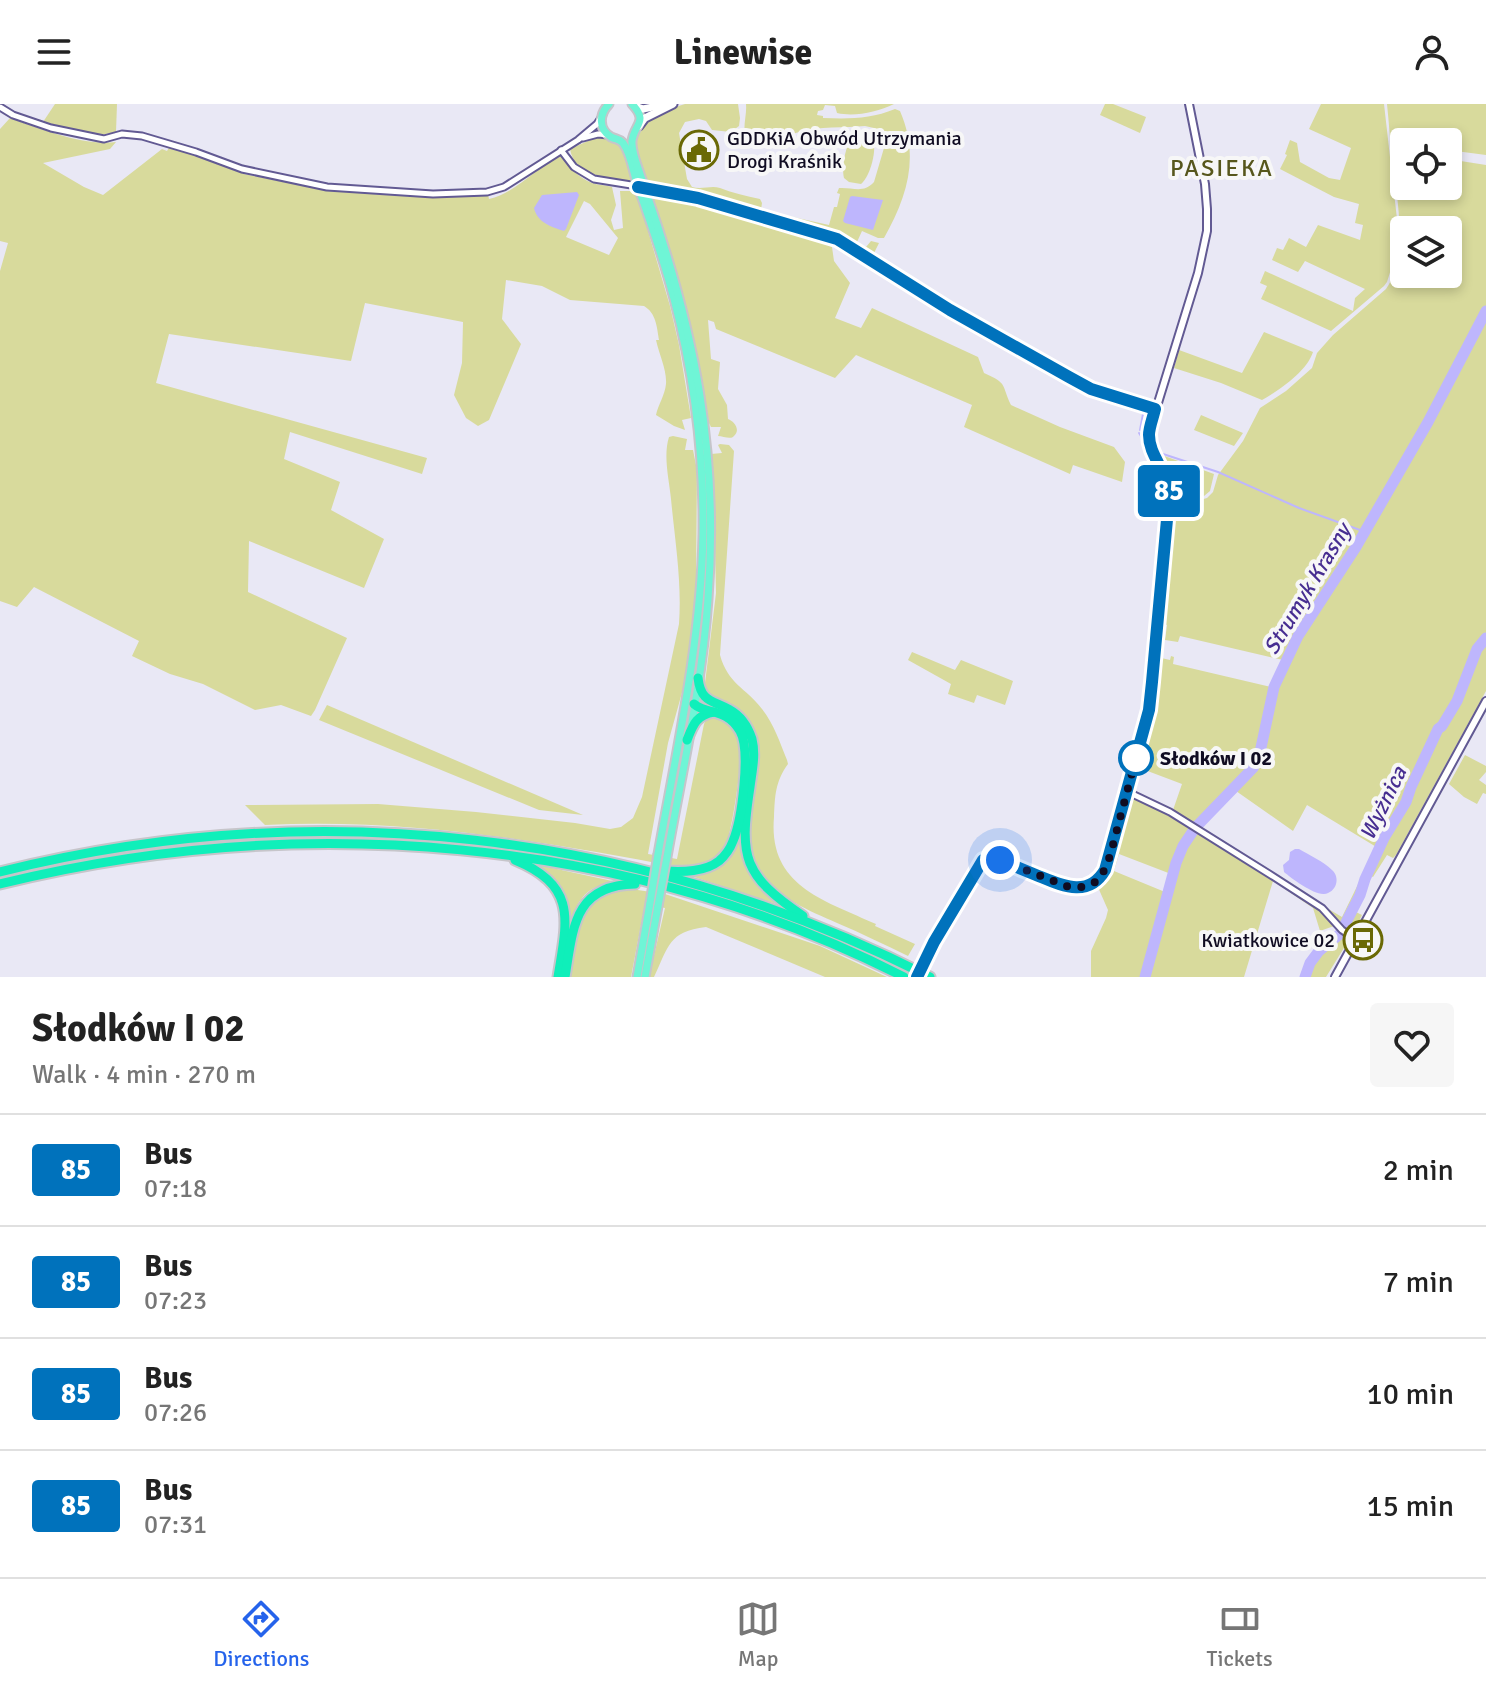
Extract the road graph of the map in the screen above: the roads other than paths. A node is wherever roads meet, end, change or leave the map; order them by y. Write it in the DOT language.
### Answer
graph roads {
  1 [pos="671,104"];
  2 [pos="1189,104"];
  3 [pos="607,105"];
  4 [pos="634,105"];
  5 [pos="0,107"];
  6 [pos="601,117"];
  7 [pos="637,129"];
  8 [pos="612,137"];
  9 [pos="578,140"];
  10 [pos="561,150"];
  11 [pos="639,180"];
  12 [pos="644,195"];
  13 [pos="1155,409"];
  14 [pos="698,678"];
  15 [pos="1486,701"];
  16 [pos="689,703"];
  17 [pos="717,708"];
  18 [pos="687,740"];
  19 [pos="1128,792"];
  20 [pos="501,855"];
  21 [pos="663,855"];
  22 [pos="637,868"];
  23 [pos="0,872"];
  24 [pos="0,884"];
  25 [pos="650,884"];
  26 [pos="654,904"];
  27 [pos="819,926"];
  28 [pos="1355,939"];
  29 [pos="558,977"];
  30 [pos="565,977"];
  31 [pos="637,977"];
  32 [pos="645,977"];
  33 [pos="904,977"];
  34 [pos="917,977"];
  35 [pos="930,977"];
  36 [pos="1335,977"];
  1 -- 4 [label="main road"];
  1 -- 7 [label="main road"];
  2 -- 13 [label="street"];
  3 -- 6 [label="main road"];
  4 -- 7 [label="main road"];
  5 -- 10 [label="street"];
  6 -- 8 [label="main road"];
  6 -- 9 [label="street"];
  7 -- 8 [label="main road"];
  7 -- 11 [label="main road"];
  8 -- 9 [label="street"];
  8 -- 11 [label="main road"];
  9 -- 10 [label="street"];
  10 -- 13 [label="street"];
  11 -- 12 [label="main road, bridge"];
  12 -- 14 [label="main road"];
  12 -- 16 [label="main road"];
  13 -- 19 [label="street"];
  14 -- 16 [label="main road"];
  14 -- 17 [label="highway"];
  15 -- 28 [label="street"];
  16 -- 17 [label="highway"];
  16 -- 18 [label="main road"];
  16 -- 21 [label="main road"];
  17 -- 18 [label="highway"];
  17 -- 22 [label="highway"];
  17 -- 27 [label="highway"];
  18 -- 21 [label="main road"];
  19 -- 28 [label="street"];
  19 -- 34 [label="street, bridge"];
  20 -- 24 [label="highway"];
  20 -- 25 [label="highway"];
  20 -- 29 [label="highway"];
  21 -- 26 [label="main road, bridge"];
  22 -- 23 [label="highway"];
  22 -- 27 [label="highway"];
  25 -- 30 [label="highway"];
  25 -- 33 [label="highway"];
  26 -- 31 [label="main road"];
  26 -- 32 [label="main road"];
  27 -- 35 [label="highway"];
  28 -- 36 [label="street"];
}
